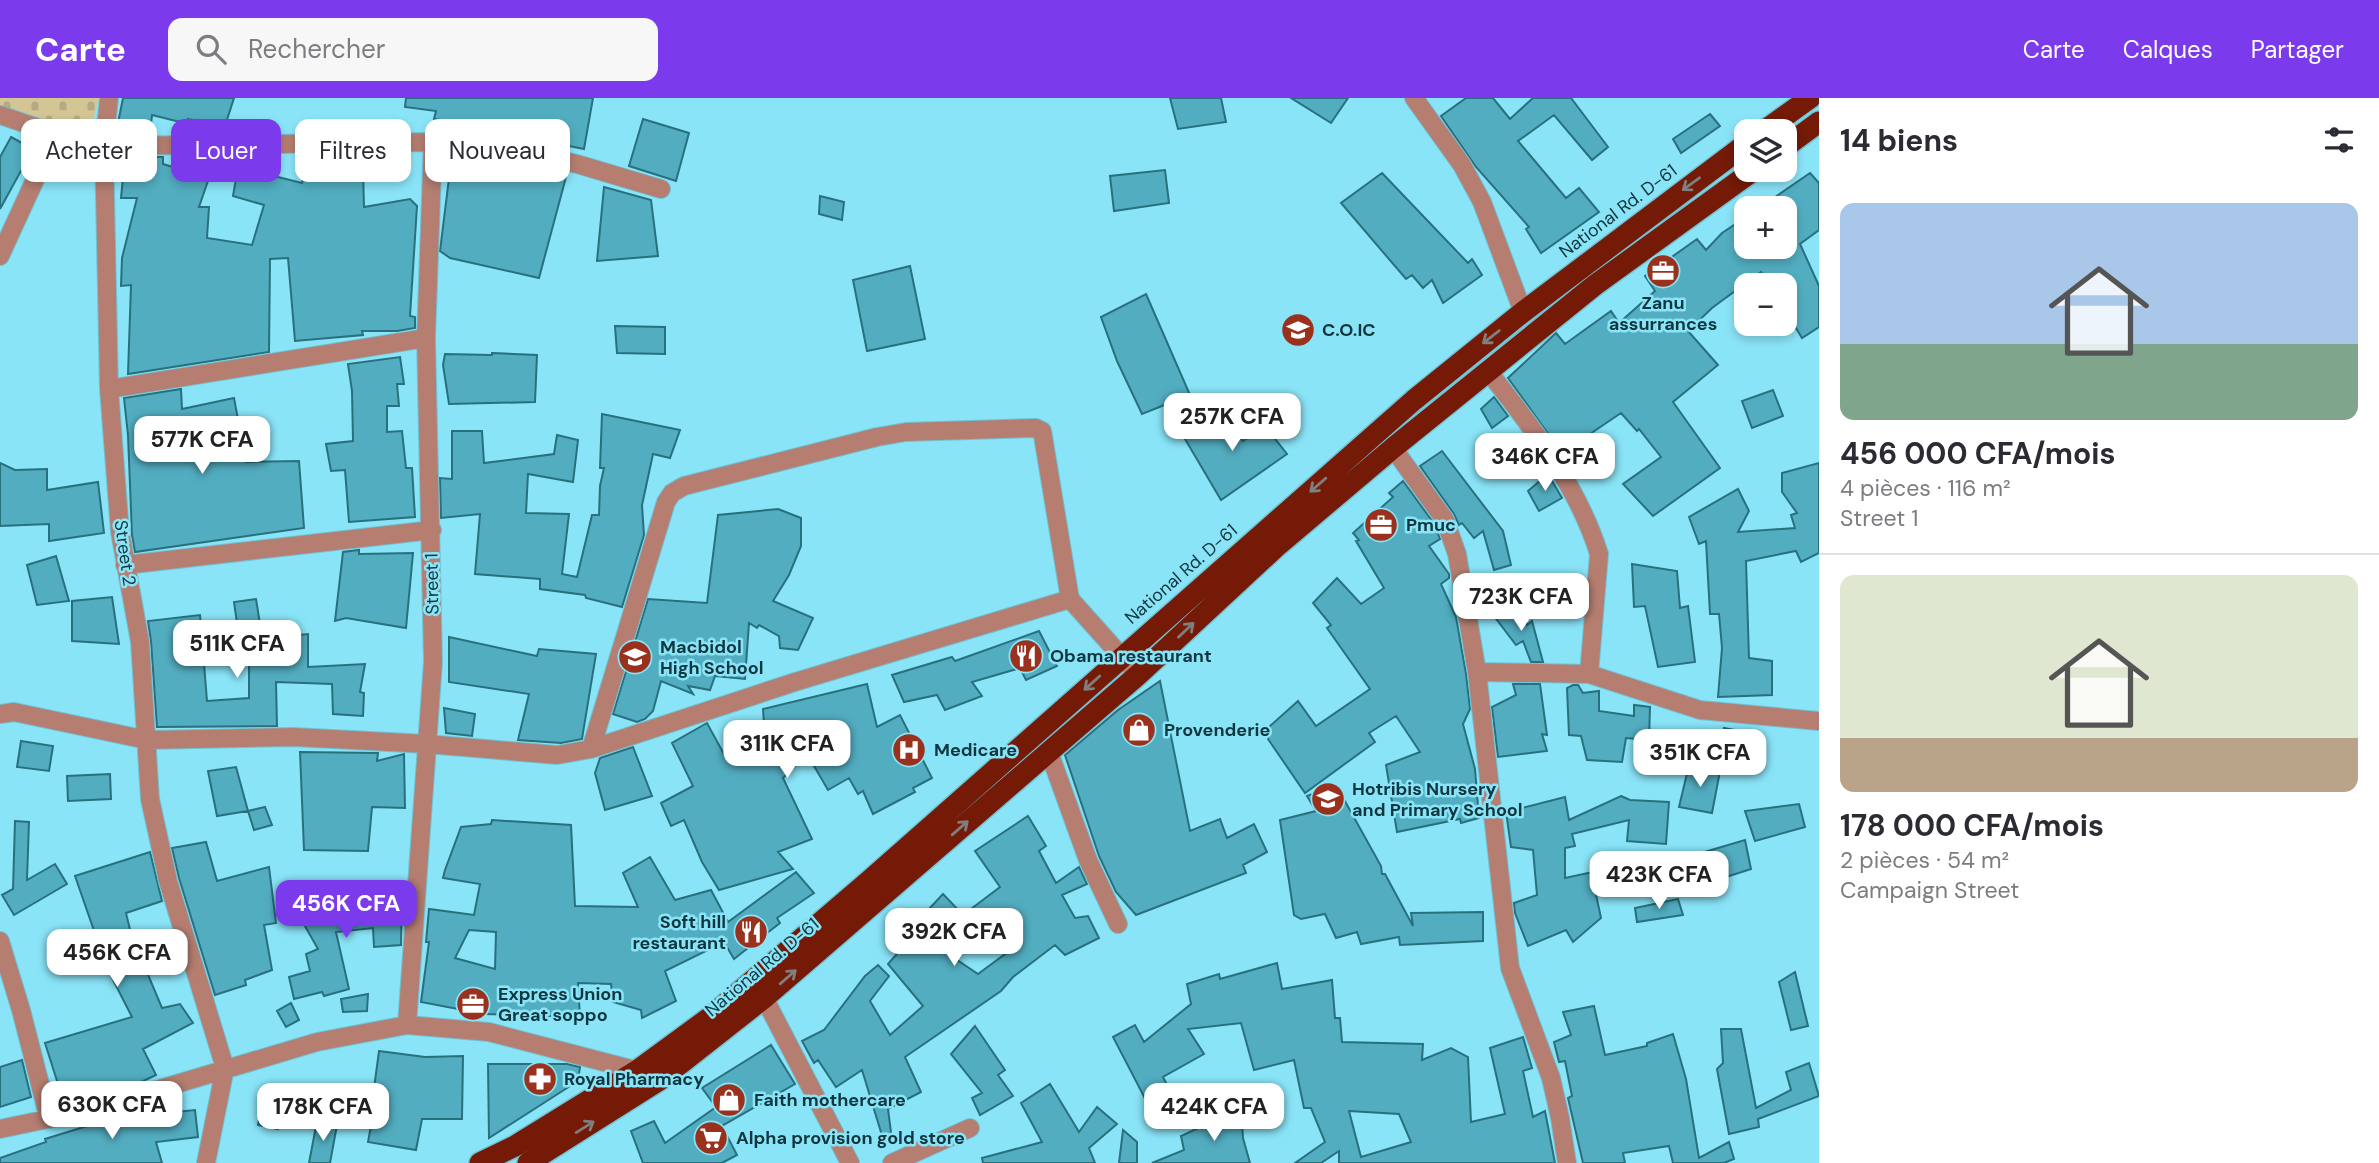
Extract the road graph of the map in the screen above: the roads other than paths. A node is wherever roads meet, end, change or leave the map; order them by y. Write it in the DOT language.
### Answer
graph roads {
  1 [pos="109,98"];
  2 [pos="1414,98"];
  3 [pos="1810,98"];
  4 [pos="0,115"];
  5 [pos="107,119"];
  6 [pos="1781,119"];
  7 [pos="21,122"];
  8 [pos="1819,122"];
  9 [pos="1797,138"];
  10 [pos="425,142"];
  11 [pos="157,145"];
  12 [pos="1734,153"];
  13 [pos="570,162"];
  14 [pos="34,182"];
  15 [pos="105,182"];
  16 [pos="432,182"];
  17 [pos="1737,182"];
  18 [pos="661,189"];
  19 [pos="0,256"];
  20 [pos="1523,312"];
  21 [pos="426,338"];
  22 [pos="1488,370"];
  23 [pos="109,389"];
  24 [pos="1394,447"];
  25 [pos="432,530"];
  26 [pos="125,565"];
  27 [pos="1070,599"];
  28 [pos="1121,657"];
  29 [pos="1477,672"];
  30 [pos="1589,674"];
  31 [pos="1138,675"];
  32 [pos="0,714"];
  33 [pos="1819,721"];
  34 [pos="147,740"];
  35 [pos="427,744"];
  36 [pos="591,749"];
  37 [pos="1049,752"];
  38 [pos="1118,923"];
  39 [pos="0,941"];
  40 [pos="760,989"];
  41 [pos="407,1025"];
  42 [pos="225,1068"];
  43 [pos="638,1070"];
  44 [pos="661,1079"];
  45 [pos="49,1119"];
  46 [pos="970,1128"];
  47 [pos="0,1129"];
  48 [pos="206,1163"];
  49 [pos="480,1163"];
  50 [pos="528,1163"];
  51 [pos="850,1163"];
  52 [pos="892,1163"];
  53 [pos="1567,1163"];
  1 -- 5 [label="street, Street 2"];
  2 -- 20 [label="street"];
  3 -- 6 [label="highway"];
  4 -- 7 [label="street"];
  8 -- 9 [label="highway"];
  10 -- 11 [label="street"];
  12 -- 20 [label="highway, National Rd. D-61, one-way"];
  13 -- 18 [label="street"];
  14 -- 19 [label="street"];
  15 -- 23 [label="street, Street 2"];
  16 -- 21 [label="street, Street 1"];
  17 -- 22 [label="highway, National Rd. D-61"];
  20 -- 28 [label="highway, National Rd. D-61, one-way"];
  21 -- 23 [label="street"];
  21 -- 25 [label="street, Street 1"];
  22 -- 24 [label="highway, National Rd. D-61"];
  22 -- 30 [label="street"];
  23 -- 26 [label="street, Street 2"];
  24 -- 29 [label="street"];
  31 -- 24 [label="highway, National Rd. D-61, one-way"];
  25 -- 26 [label="street"];
  25 -- 35 [label="street, Street 1"];
  26 -- 34 [label="street, Street 2"];
  27 -- 28 [label="street"];
  27 -- 36 [label="street"];
  27 -- 36 [label="street"];
  28 -- 31 [label="street"];
  28 -- 40 [label="highway, National Rd. D-61, one-way"];
  29 -- 30 [label="street"];
  29 -- 53 [label="street"];
  30 -- 33 [label="street"];
  31 -- 37 [label="highway, National Rd. D-61"];
  32 -- 34 [label="street"];
  34 -- 35 [label="street"];
  34 -- 42 [label="street, Street 2"];
  35 -- 36 [label="street"];
  35 -- 41 [label="street, Street 1"];
  37 -- 38 [label="street"];
  40 -- 37 [label="highway, National Rd. D-61, one-way"];
  39 -- 45 [label="street"];
  40 -- 43 [label="highway, National Rd. D-61"];
  40 -- 44 [label="highway, National Rd. D-61"];
  40 -- 51 [label="street"];
  41 -- 42 [label="street"];
  41 -- 43 [label="street"];
  42 -- 45 [label="street"];
  42 -- 48 [label="street, Street 2"];
  43 -- 44 [label="street"];
  43 -- 49 [label="highway, National Rd. D-61"];
  50 -- 44 [label="highway, National Rd. D-61, one-way"];
  45 -- 47 [label="street"];
  46 -- 52 [label="street"];
}
